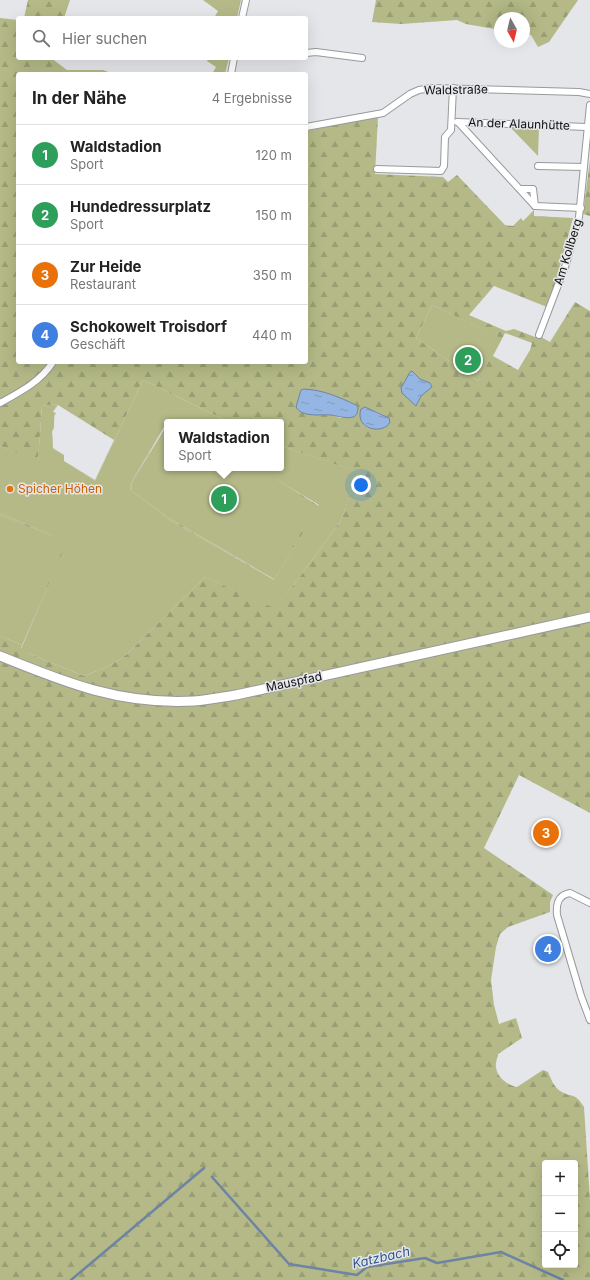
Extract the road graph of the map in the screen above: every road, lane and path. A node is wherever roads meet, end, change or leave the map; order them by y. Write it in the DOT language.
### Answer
graph roads {
  1 [pos="246,0"];
  2 [pos="242,16"];
  3 [pos="308,53"];
  4 [pos="362,58"];
  5 [pos="234,60"];
  6 [pos="231,72"];
  7 [pos="452,88"];
  8 [pos="590,94"];
  9 [pos="590,106"];
  10 [pos="451,122"];
  11 [pos="458,122"];
  12 [pos="308,127"];
  13 [pos="587,127"];
  14 [pos="538,166"];
  15 [pos="584,167"];
  16 [pos="377,169"];
  17 [pos="520,189"];
  18 [pos="535,206"];
  19 [pos="581,208"];
  20 [pos="539,335"];
  21 [pos="51,364"];
  22 [pos="0,403"];
  23 [pos="590,617"];
  24 [pos="0,656"];
  25 [pos="590,903"];
  26 [pos="590,1020"];
  1 -- 2 [label="street"];
  3 -- 4 [label="street"];
  5 -- 6 [label="street"];
  7 -- 8 [label="street, Waldstraße"];
  7 -- 10 [label="street"];
  7 -- 12 [label="street, Waldstraße"];
  9 -- 13 [label="street, Am Kollberg"];
  10 -- 11 [label="street, An der Alaunhütte"];
  10 -- 16 [label="street"];
  11 -- 13 [label="street, An der Alaunhütte"];
  11 -- 17 [label="street"];
  13 -- 15 [label="street, Am Kollberg"];
  14 -- 15 [label="street"];
  15 -- 19 [label="street, Am Kollberg"];
  17 -- 18 [label="street"];
  17 -- 18 [label="street"];
  18 -- 19 [label="street"];
  19 -- 20 [label="street, Am Kollberg"];
  21 -- 22 [label="street"];
  23 -- 24 [label="street, Mauspfad"];
  25 -- 26 [label="street"];
}
